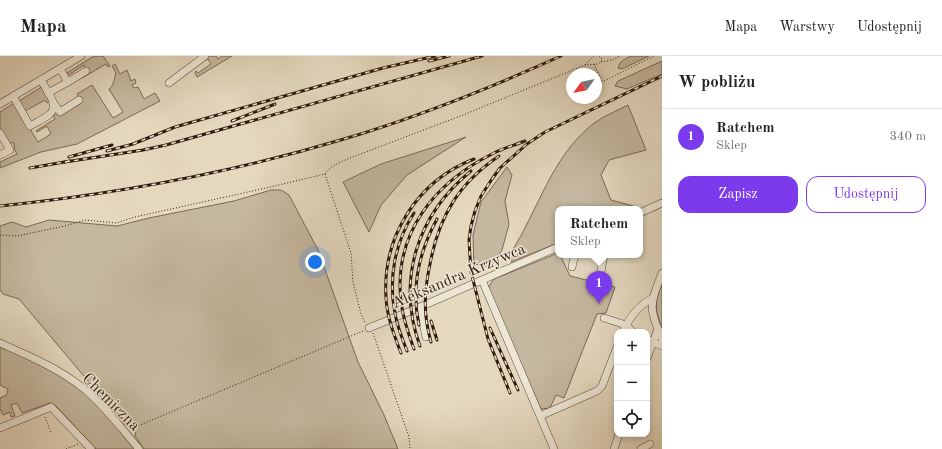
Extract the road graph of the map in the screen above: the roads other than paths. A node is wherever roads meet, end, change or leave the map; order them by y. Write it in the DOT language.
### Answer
graph roads {
  1 [pos="81,56"];
  2 [pos="205,56"];
  3 [pos="60,68"];
  4 [pos="86,71"];
  5 [pos="40,80"];
  6 [pos="68,82"];
  7 [pos="169,83"];
  8 [pos="48,93"];
  9 [pos="13,96"];
  10 [pos="79,100"];
  11 [pos="54,102"];
  12 [pos="0,104"];
  13 [pos="0,133"];
  14 [pos="0,155"];
  15 [pos="662,204"];
  16 [pos="643,212"];
  17 [pos="555,248"];
  18 [pos="574,258"];
  19 [pos="603,258"];
  20 [pos="572,268"];
  21 [pos="601,271"];
  22 [pos="662,273"];
  23 [pos="482,280"];
  24 [pos="653,298"];
  25 [pos="420,308"];
  26 [pos="604,318"];
  27 [pos="369,328"];
  28 [pos="624,329"];
  29 [pos="658,329"];
  30 [pos="426,337"];
  31 [pos="662,339"];
  32 [pos="650,341"];
  33 [pos="0,343"];
  34 [pos="662,346"];
  35 [pos="614,355"];
  36 [pos="540,416"];
  37 [pos="0,428"];
  38 [pos="618,437"];
  39 [pos="650,444"];
  40 [pos="91,449"];
  41 [pos="139,449"];
  42 [pos="554,449"];
  43 [pos="614,449"];
  44 [pos="641,449"];
  1 -- 3 [label="street"];
  2 -- 7 [label="street"];
  3 -- 5 [label="street"];
  3 -- 6 [label="street"];
  4 -- 6 [label="street"];
  5 -- 8 [label="street"];
  5 -- 9 [label="street"];
  6 -- 8 [label="street"];
  8 -- 11 [label="street"];
  9 -- 11 [label="street"];
  9 -- 12 [label="street"];
  10 -- 11 [label="street"];
  13 -- 14 [label="street"];
  15 -- 16 [label="street"];
  17 -- 23 [label="street, Aleksandra Krzywca"];
  18 -- 20 [label="street"];
  19 -- 21 [label="street"];
  22 -- 24 [label="street"];
  23 -- 25 [label="street, Aleksandra Krzywca"];
  23 -- 36 [label="street"];
  24 -- 28 [label="street"];
  24 -- 29 [label="street"];
  25 -- 27 [label="street, Aleksandra Krzywca"];
  25 -- 30 [label="street"];
  26 -- 28 [label="street"];
  29 -- 31 [label="street"];
  29 -- 32 [label="street"];
  32 -- 34 [label="street"];
  33 -- 41 [label="street, Chemiczna"];
  35 -- 36 [label="street"];
  36 -- 42 [label="street"];
  37 -- 40 [label="street"];
  38 -- 43 [label="street"];
  39 -- 44 [label="street"];
}
